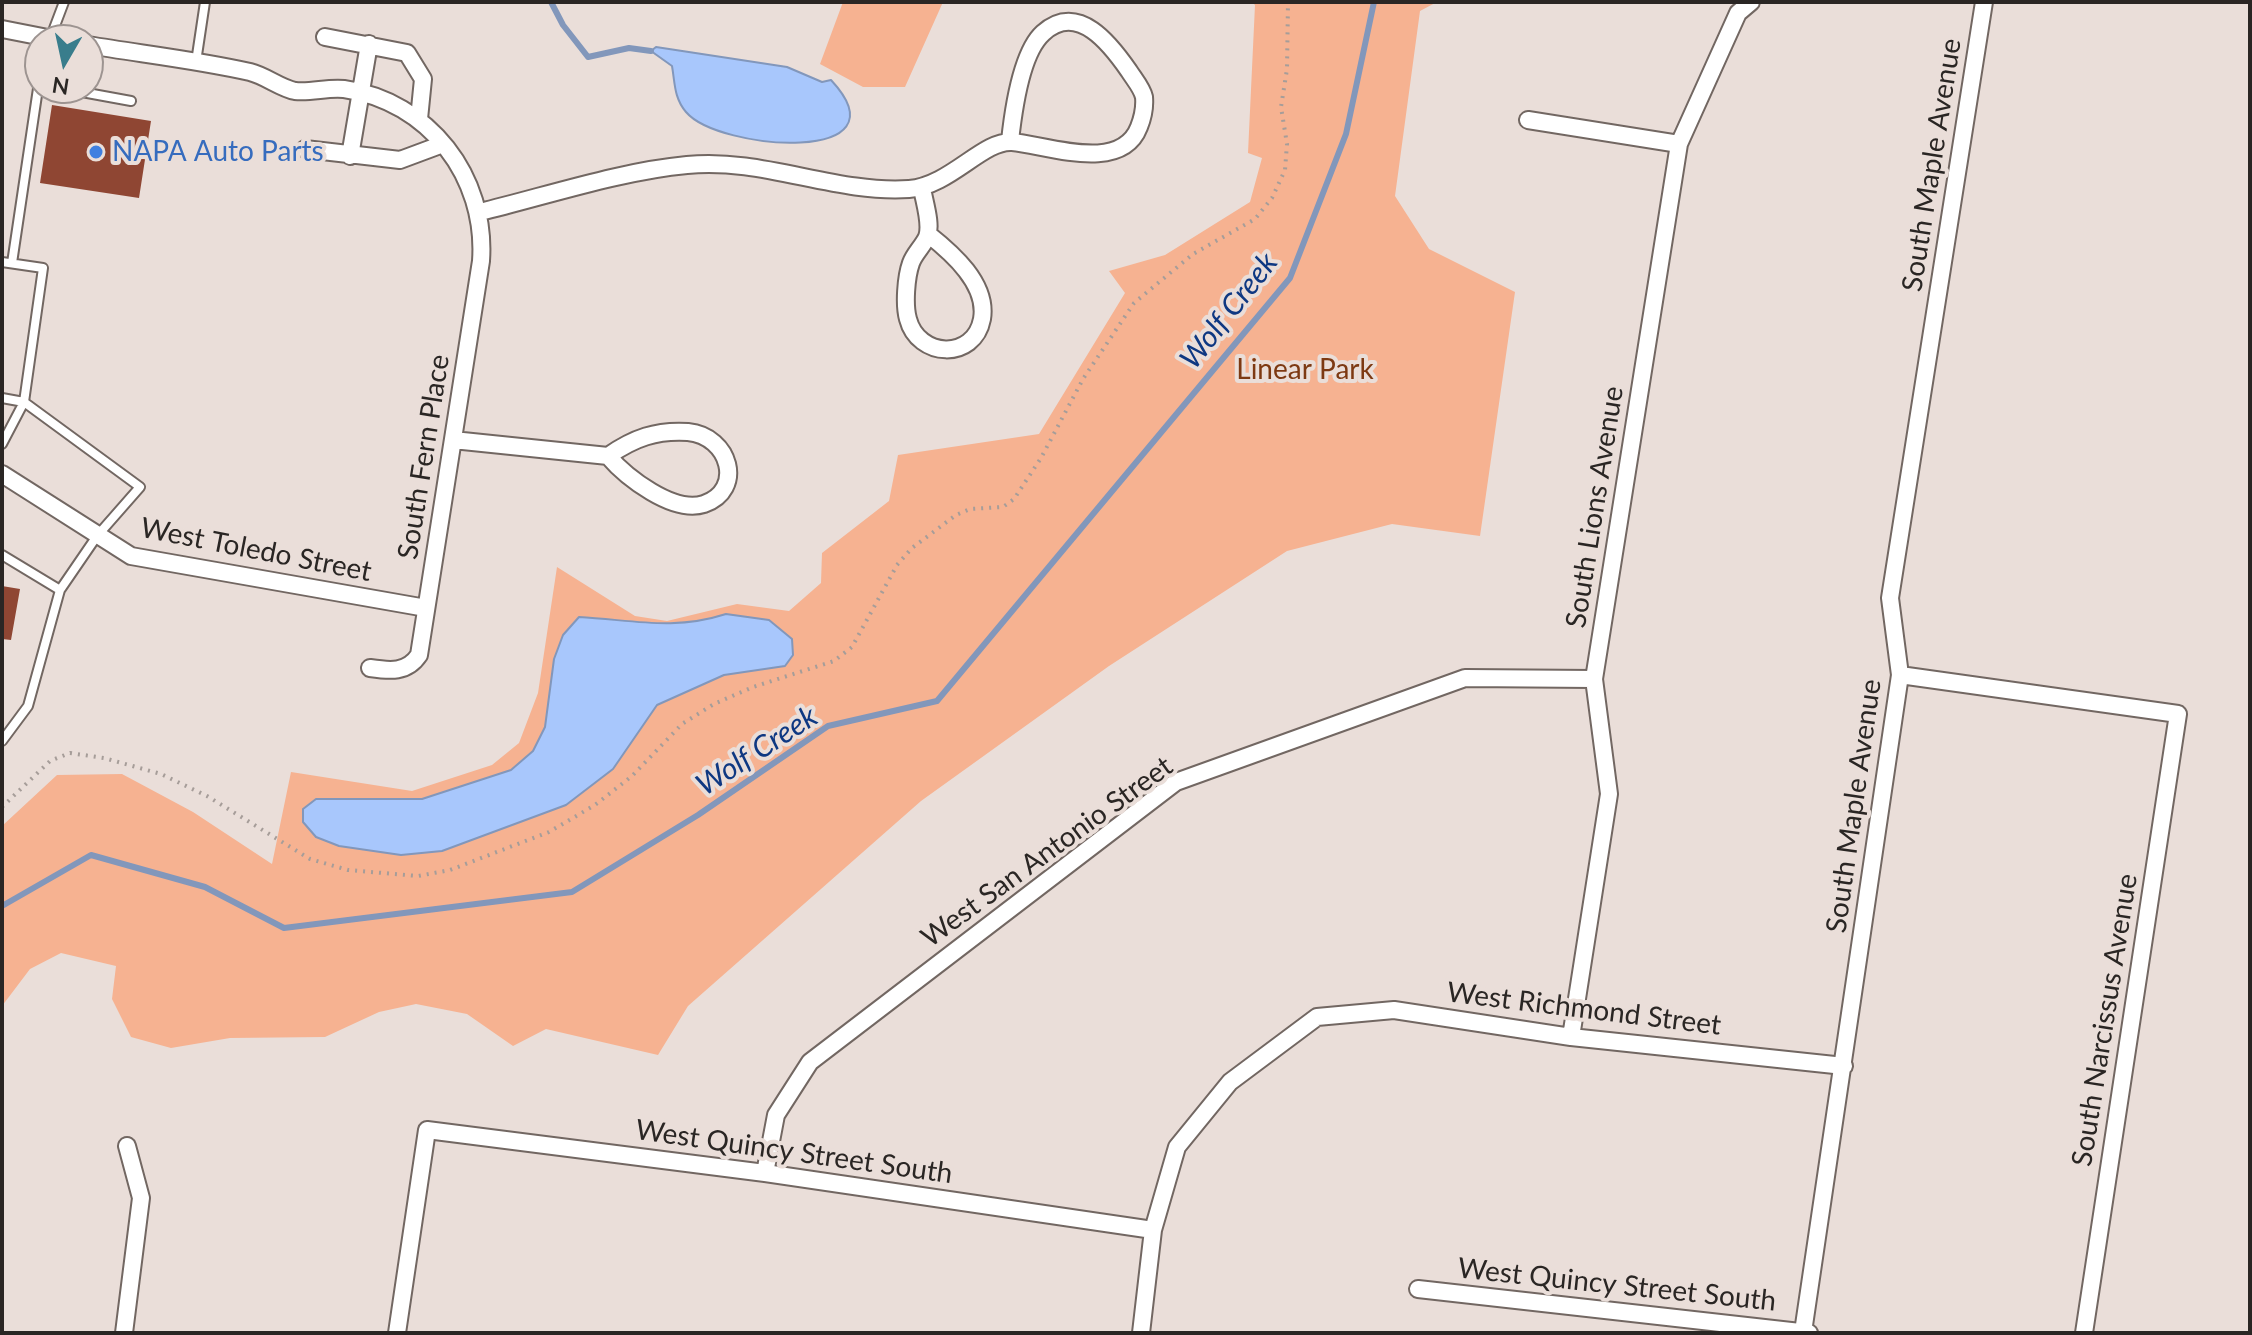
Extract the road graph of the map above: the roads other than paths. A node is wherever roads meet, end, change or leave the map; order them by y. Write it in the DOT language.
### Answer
graph roads {
  1 [pos="64,2"];
  2 [pos="205,2"];
  3 [pos="1751,2"];
  4 [pos="1984,2"];
  5 [pos="58,24"];
  6 [pos="2,29"];
  7 [pos="24,34"];
  8 [pos="325,37"];
  9 [pos="369,44"];
  10 [pos="104,48"];
  11 [pos="196,63"];
  12 [pos="362,93"];
  13 [pos="104,96"];
  14 [pos="131,101"];
  15 [pos="36,104"];
  16 [pos="419,119"];
  17 [pos="1528,120"];
  18 [pos="1010,141"];
  19 [pos="443,144"];
  20 [pos="1679,144"];
  21 [pos="305,149"];
  22 [pos="350,156"];
  23 [pos="922,188"];
  24 [pos="480,212"];
  25 [pos="928,234"];
  26 [pos="2,262"];
  27 [pos="12,263"];
  28 [pos="2,398"];
  29 [pos="24,402"];
  30 [pos="453,440"];
  31 [pos="2,444"];
  32 [pos="608,456"];
  33 [pos="2,474"];
  34 [pos="97,536"];
  35 [pos="2,555"];
  36 [pos="60,590"];
  37 [pos="426,608"];
  38 [pos="370,668"];
  39 [pos="1900,675"];
  40 [pos="1594,679"];
  41 [pos="2,741"];
  42 [pos="1571,1037"];
  43 [pos="1844,1066"];
  44 [pos="127,1146"];
  45 [pos="765,1173"];
  46 [pos="1153,1230"];
  47 [pos="1418,1289"];
  48 [pos="1803,1332"];
  49 [pos="124,1333"];
  50 [pos="397,1333"];
  51 [pos="1141,1333"];
  52 [pos="1809,1333"];
  53 [pos="2084,1333"];
  1 -- 5 [label="lane"];
  2 -- 11 [label="lane"];
  3 -- 20 [label="street, South Lions Avenue"];
  4 -- 39 [label="street, South Maple Avenue"];
  6 -- 7 [label="street"];
  8 -- 9 [label="street"];
  9 -- 12 [label="street"];
  9 -- 16 [label="street"];
  10 -- 11 [label="street"];
  11 -- 12 [label="street"];
  12 -- 16 [label="street"];
  12 -- 22 [label="street"];
  13 -- 14 [label="lane"];
  15 -- 27 [label="lane"];
  16 -- 19 [label="street"];
  17 -- 20 [label="street"];
  18 -- 18 [label="street"];
  18 -- 23 [label="street"];
  19 -- 22 [label="street"];
  19 -- 24 [label="street"];
  20 -- 40 [label="street, South Lions Avenue"];
  21 -- 22 [label="street"];
  23 -- 24 [label="street"];
  23 -- 25 [label="street"];
  24 -- 30 [label="street, South Fern Place"];
  25 -- 25 [label="street"];
  26 -- 27 [label="lane"];
  27 -- 29 [label="lane"];
  28 -- 29 [label="lane"];
  29 -- 31 [label="lane"];
  29 -- 34 [label="lane"];
  30 -- 32 [label="street"];
  30 -- 37 [label="street, South Fern Place"];
  32 -- 32 [label="street"];
  33 -- 34 [label="street, West Toledo Street"];
  34 -- 36 [label="lane"];
  34 -- 37 [label="street, West Toledo Street"];
  35 -- 36 [label="lane"];
  36 -- 41 [label="lane"];
  37 -- 38 [label="street, South Fern Place"];
  39 -- 43 [label="street, South Maple Avenue"];
  39 -- 53 [label="street, South Narcissus Avenue"];
  40 -- 42 [label="street, South Lions Avenue"];
  40 -- 45 [label="street, West San Antonio Street"];
  42 -- 43 [label="street, West Richmond Street"];
  42 -- 46 [label="street, West Richmond Street"];
  43 -- 48 [label="street, South Maple Avenue"];
  44 -- 49 [label="street"];
  45 -- 46 [label="street, West Quincy Street South"];
  45 -- 50 [label="street, West Quincy Street South"];
  46 -- 51 [label="street"];
  47 -- 48 [label="street, West Quincy Street South"];
  48 -- 52 [label="street, West Quincy Street South"];
}
